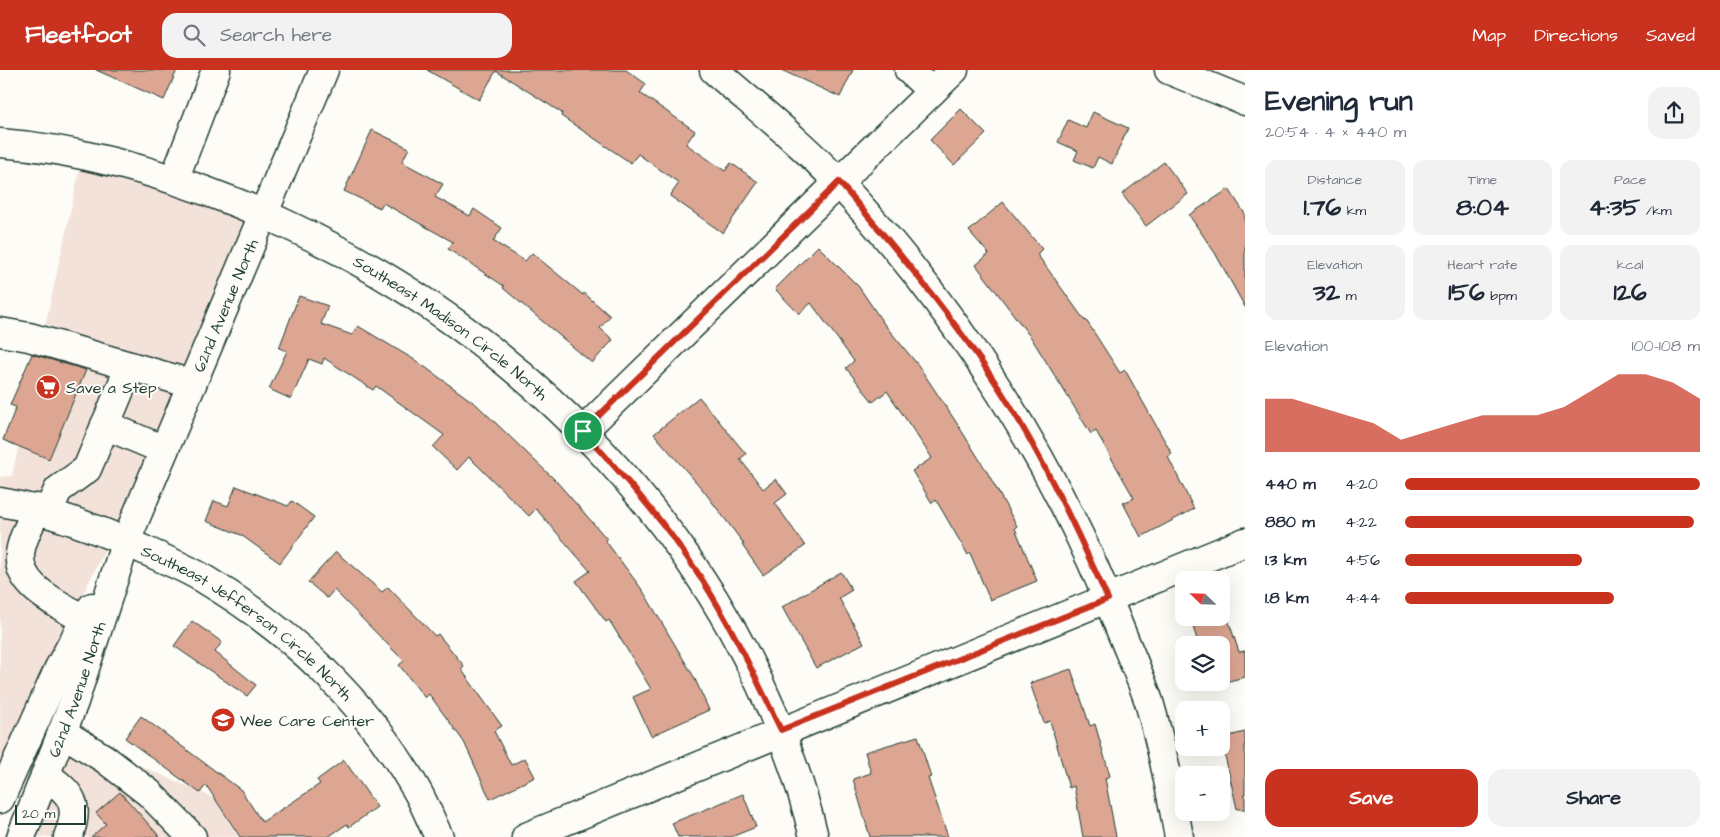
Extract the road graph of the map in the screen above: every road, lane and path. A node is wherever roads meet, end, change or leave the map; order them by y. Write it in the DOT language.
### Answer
graph roads {
  1 [pos="216,70"];
  2 [pos="324,70"];
  3 [pos="714,70"];
  4 [pos="909,70"];
  5 [pos="954,70"];
  6 [pos="1169,70"];
  7 [pos="932,91"];
  8 [pos="1245,101"];
  9 [pos="0,143"];
  10 [pos="174,180"];
  11 [pos="839,182"];
  12 [pos="262,214"];
  13 [pos="0,332"];
  14 [pos="130,366"];
  15 [pos="192,384"];
  16 [pos="105,425"];
  17 [pos="583,431"];
  18 [pos="164,450"];
  19 [pos="0,502"];
  20 [pos="43,510"];
  21 [pos="126,541"];
  22 [pos="1245,542"];
  23 [pos="1108,599"];
  24 [pos="85,620"];
  25 [pos="781,730"];
  26 [pos="62,732"];
  27 [pos="45,775"];
  28 [pos="0,800"];
  29 [pos="21,837"];
  30 [pos="68,837"];
  31 [pos="192,837"];
  32 [pos="439,837"];
  33 [pos="526,837"];
  34 [pos="814,837"];
  35 [pos="1180,837"];
  1 -- 10 [label="street"];
  2 -- 12 [label="street, 62nd Avenue North"];
  3 -- 11 [label="street"];
  4 -- 7 [label="street"];
  5 -- 7 [label="street"];
  6 -- 8 [label="street"];
  7 -- 11 [label="street"];
  9 -- 10 [label="street, Southeast Madison Circle North"];
  10 -- 12 [label="street, Southeast Madison Circle North"];
  11 -- 17 [label="street"];
  11 -- 23 [label="street"];
  12 -- 15 [label="street, 62nd Avenue North"];
  12 -- 17 [label="street, Southeast Madison Circle North"];
  13 -- 14 [label="street"];
  14 -- 15 [label="street"];
  14 -- 16 [label="street"];
  15 -- 18 [label="street, 62nd Avenue North"];
  16 -- 18 [label="street"];
  16 -- 20 [label="street"];
  17 -- 25 [label="street, Southeast Madison Circle North"];
  18 -- 21 [label="street, 62nd Avenue North"];
  19 -- 20 [label="street, Southeast Jefferson Circle North"];
  20 -- 21 [label="street, Southeast Jefferson Circle North"];
  20 -- 24 [label="street"];
  21 -- 24 [label="street, 62nd Avenue North"];
  21 -- 26 [label="street, 62nd Avenue North"];
  21 -- 32 [label="street, Southeast Jefferson Circle North"];
  22 -- 23 [label="street"];
  23 -- 25 [label="street"];
  23 -- 35 [label="street"];
  24 -- 28 [label="street, 62nd Avenue North"];
  25 -- 33 [label="street"];
  25 -- 34 [label="street, Southeast Madison Circle North"];
  26 -- 27 [label="street, 62nd Avenue North"];
  26 -- 31 [label="street"];
  27 -- 29 [label="street, 62nd Avenue North"];
  27 -- 30 [label="street"];
}
